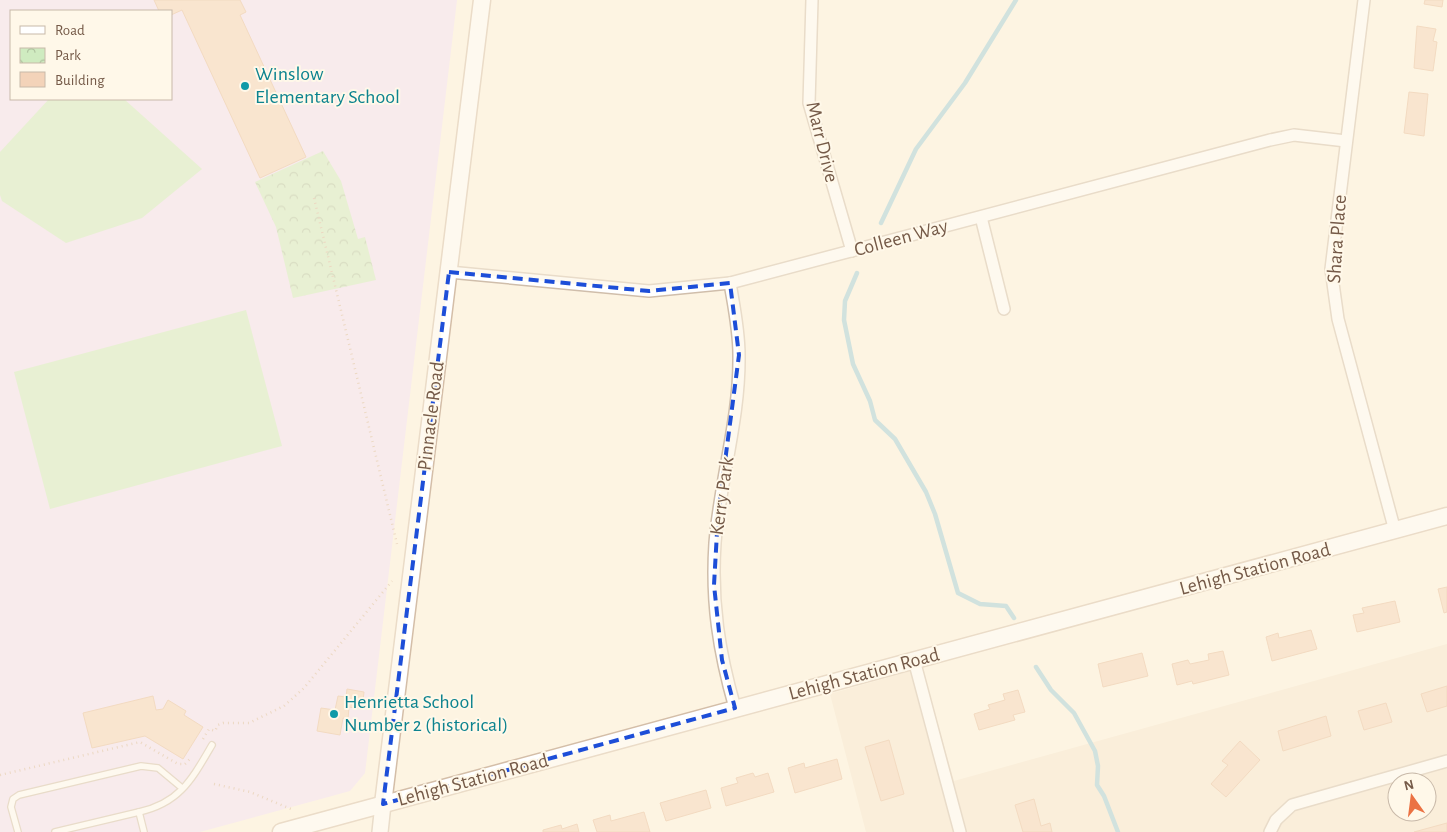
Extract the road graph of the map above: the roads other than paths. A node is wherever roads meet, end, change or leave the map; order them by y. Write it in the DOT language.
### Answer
graph roads {
  1 [pos="482,0"];
  2 [pos="812,0"];
  3 [pos="1364,0"];
  4 [pos="1346,141"];
  5 [pos="981,217"];
  6 [pos="852,251"];
  7 [pos="449,272"];
  8 [pos="730,283"];
  9 [pos="1004,309"];
  10 [pos="1447,516"];
  11 [pos="1395,531"];
  12 [pos="914,660"];
  13 [pos="735,708"];
  14 [pos="212,745"];
  15 [pos="1447,761"];
  16 [pos="182,788"];
  17 [pos="383,804"];
  18 [pos="139,812"];
  19 [pos="18,832"];
  20 [pos="55,832"];
  21 [pos="144,832"];
  22 [pos="281,832"];
  23 [pos="380,832"];
  24 [pos="960,832"];
  25 [pos="1270,832"];
  1 -- 7 [label="main road, Pinnacle Road"];
  2 -- 6 [label="street, Marr Drive"];
  3 -- 4 [label="street, Shara Place"];
  4 -- 5 [label="street, Colleen Way"];
  4 -- 11 [label="street, Shara Place"];
  5 -- 6 [label="street, Colleen Way"];
  5 -- 9 [label="street"];
  6 -- 8 [label="street, Colleen Way"];
  7 -- 8 [label="street, Colleen Way"];
  7 -- 17 [label="main road, Pinnacle Road"];
  8 -- 13 [label="street, Kerry Park"];
  10 -- 11 [label="main road, Lehigh Station Road"];
  11 -- 12 [label="main road, Lehigh Station Road"];
  12 -- 13 [label="main road, Lehigh Station Road"];
  12 -- 24 [label="street"];
  13 -- 17 [label="main road, Lehigh Station Road"];
  14 -- 16 [label="lane"];
  15 -- 25 [label="street"];
  16 -- 18 [label="lane"];
  16 -- 19 [label="lane"];
  17 -- 22 [label="main road, Lehigh Station Road"];
  17 -- 23 [label="street, Pinnacle Road"];
  18 -- 20 [label="lane"];
  18 -- 21 [label="lane"];
}
